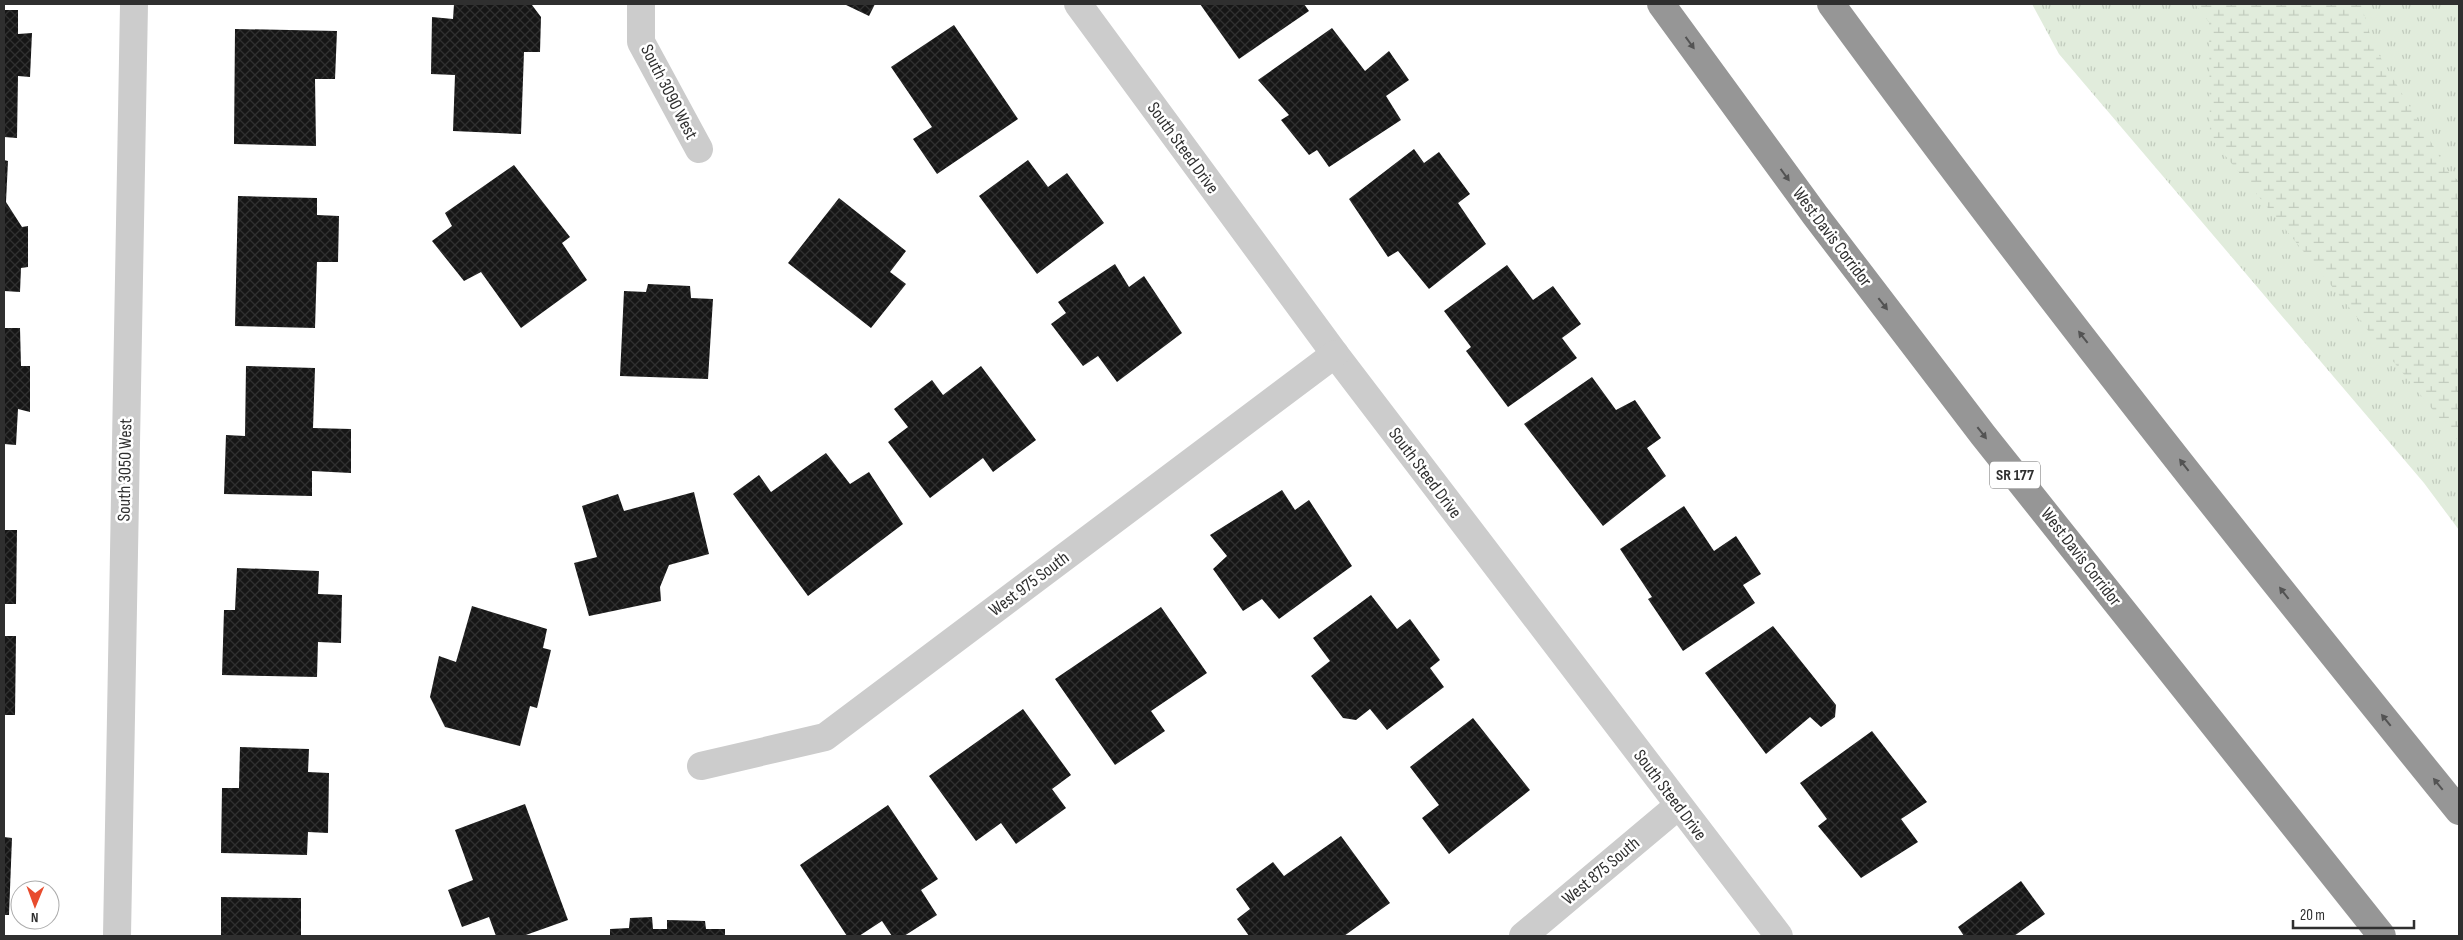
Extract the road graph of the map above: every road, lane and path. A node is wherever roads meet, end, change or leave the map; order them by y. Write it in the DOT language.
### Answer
graph roads {
  1 [pos="134,4"];
  2 [pos="641,4"];
  3 [pos="1078,4"];
  4 [pos="1661,4"];
  5 [pos="1831,4"];
  6 [pos="699,149"];
  7 [pos="1335,354"];
  8 [pos="701,766"];
  9 [pos="1678,806"];
  10 [pos="2459,811"];
  11 [pos="117,936"];
  12 [pos="1523,936"];
  13 [pos="1779,936"];
  14 [pos="2382,936"];
  1 -- 11 [label="street, South 3050 West"];
  2 -- 6 [label="street, South 3090 West"];
  3 -- 7 [label="street, South Steed Drive"];
  4 -- 14 [label="highway, West Davis Corridor / SR 177, one-way"];
  10 -- 5 [label="highway, one-way"];
  7 -- 8 [label="street, West 975 South"];
  7 -- 9 [label="street, South Steed Drive"];
  9 -- 12 [label="street, West 875 South"];
  9 -- 13 [label="street, South Steed Drive"];
}
